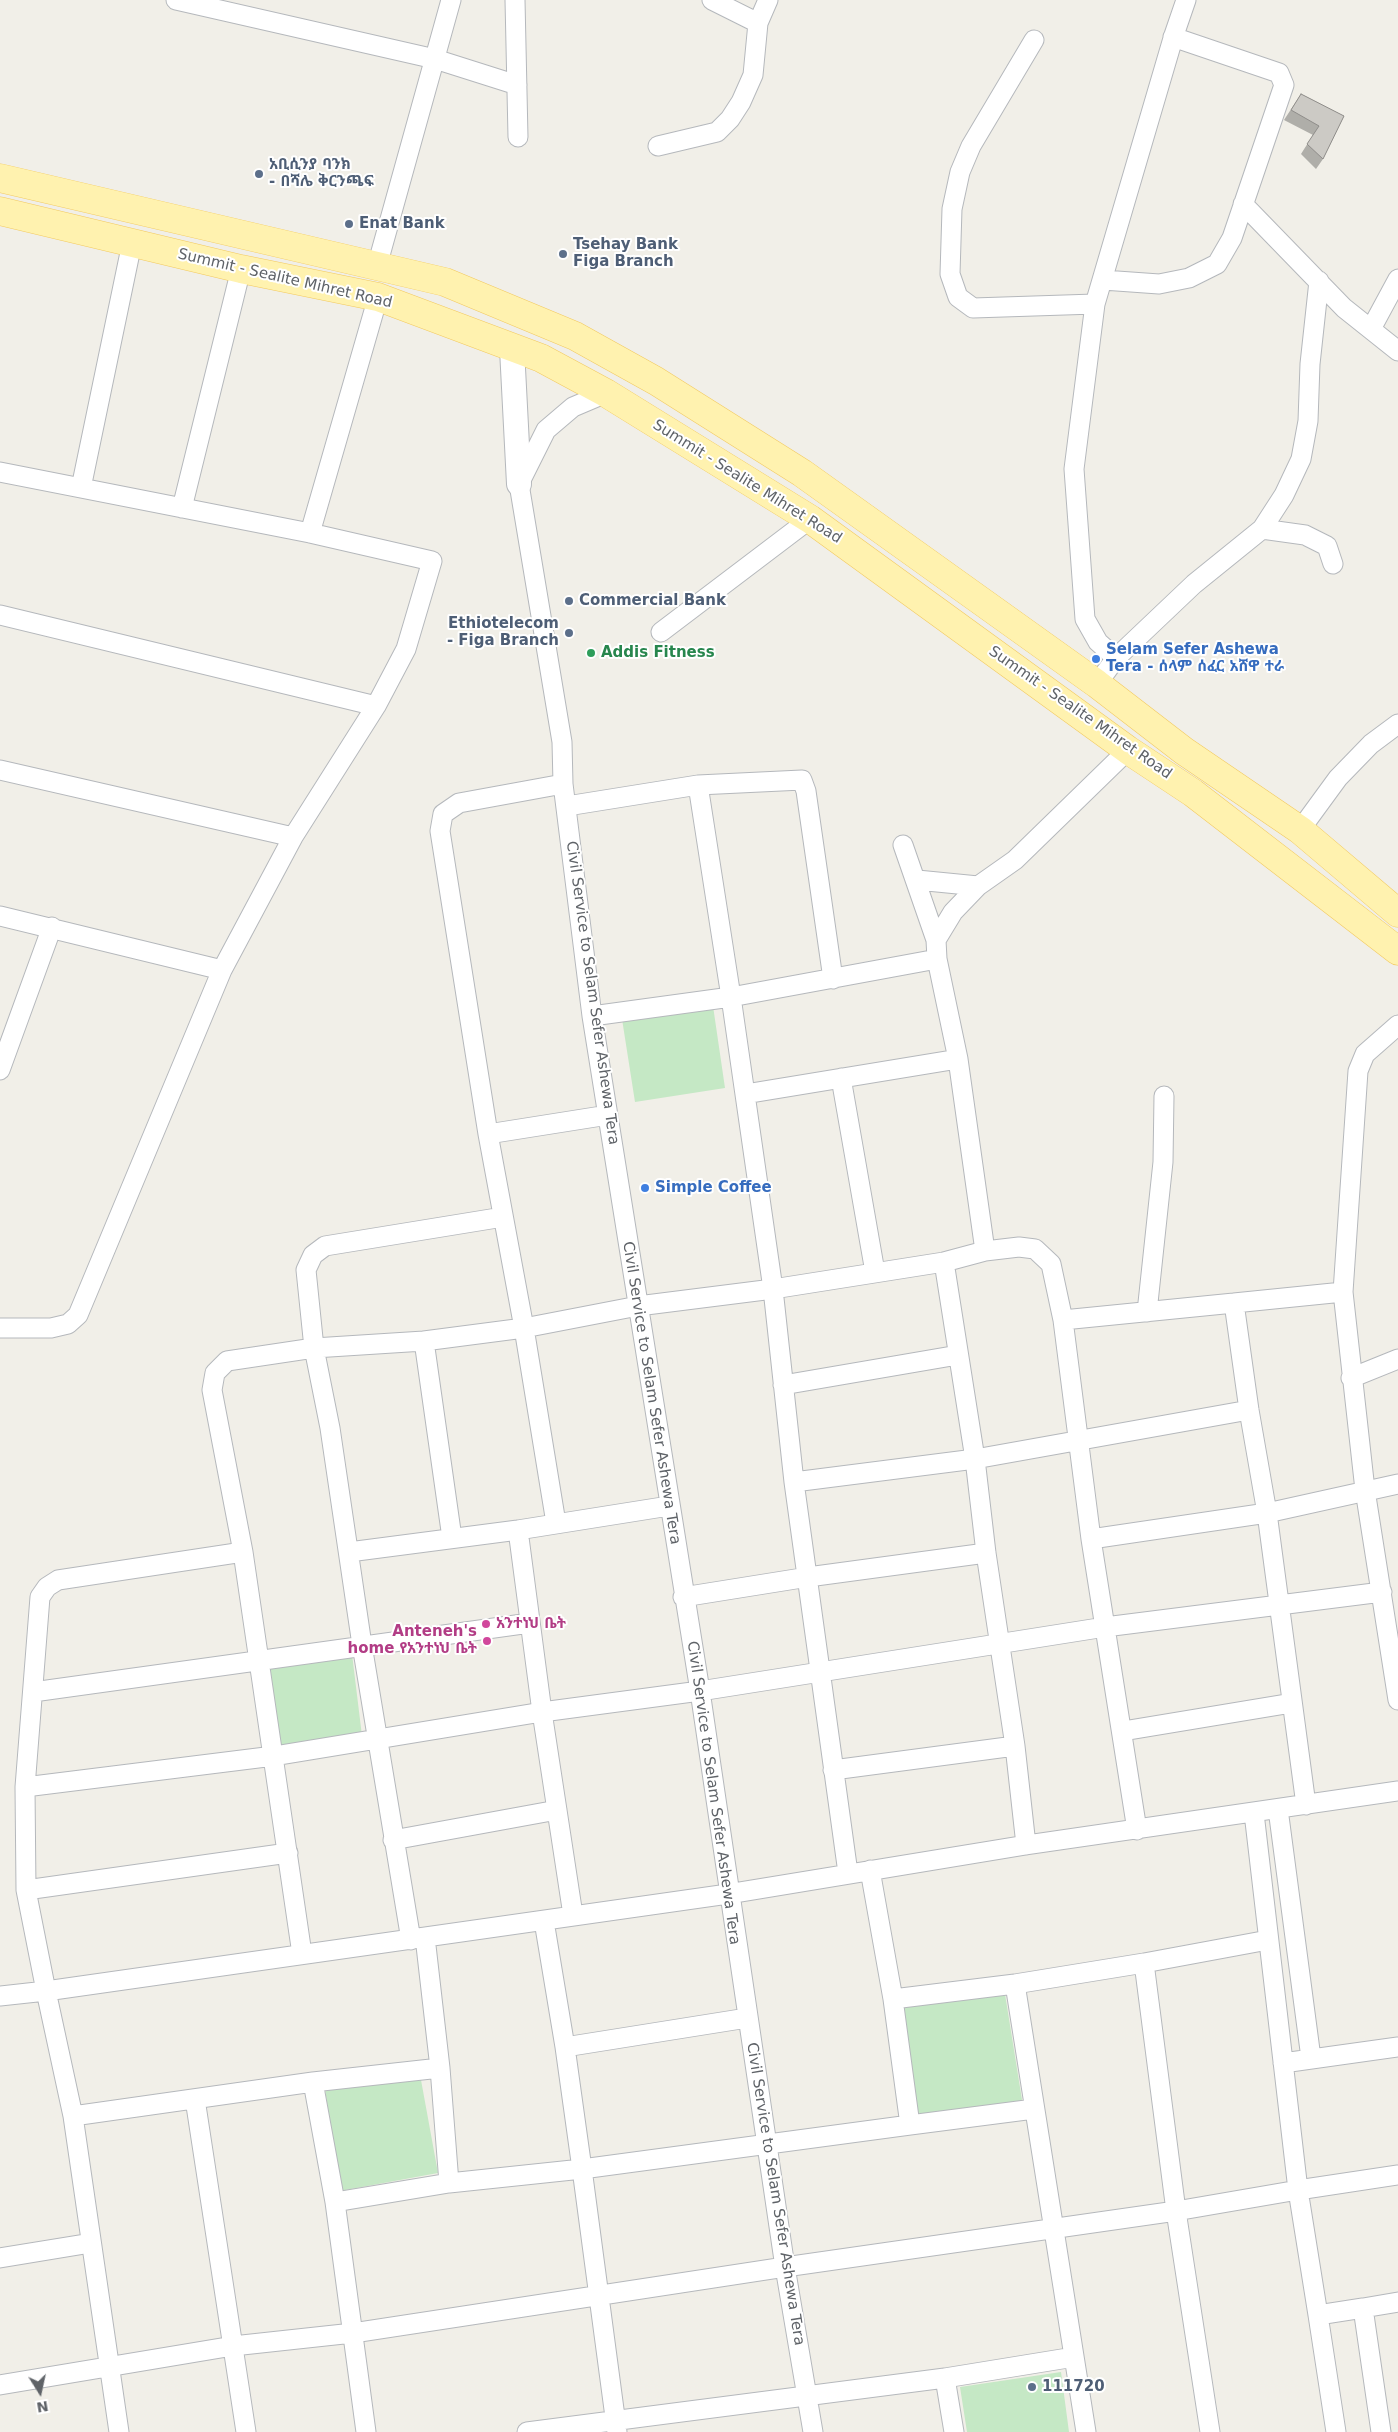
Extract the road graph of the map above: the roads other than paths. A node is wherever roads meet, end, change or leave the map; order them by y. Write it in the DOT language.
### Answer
graph roads {
  1 [pos="176,0"];
  2 [pos="452,0"];
  3 [pos="515,0"];
  4 [pos="712,0"];
  5 [pos="768,0"];
  6 [pos="1186,0"];
  7 [pos="758,23"];
  8 [pos="1173,37"];
  9 [pos="1034,40"];
  10 [pos="435,59"];
  11 [pos="517,85"];
  12 [pos="518,137"];
  13 [pos="658,146"];
  14 [pos="0,178"];
  15 [pos="1243,204"];
  16 [pos="0,211"];
  17 [pos="132,243"];
  18 [pos="377,266"];
  19 [pos="241,269"];
  20 [pos="1398,279"];
  21 [pos="1103,280"];
  22 [pos="1318,281"];
  23 [pos="378,297"];
  24 [pos="1095,304"];
  25 [pos="1371,329"];
  26 [pos="512,349"];
  27 [pos="1398,351"];
  28 [pos="606,393"];
  29 [pos="0,472"];
  30 [pos="519,484"];
  31 [pos="81,488"];
  32 [pos="182,508"];
  33 [pos="810,519"];
  34 [pos="1262,529"];
  35 [pos="310,533"];
  36 [pos="1333,564"];
  37 [pos="0,616"];
  38 [pos="662,632"];
  39 [pos="1116,658"];
  40 [pos="1097,684"];
  41 [pos="376,706"];
  42 [pos="1398,724"];
  43 [pos="1128,750"];
  44 [pos="1211,768"];
  45 [pos="0,770"];
  46 [pos="563,784"];
  47 [pos="698,786"];
  48 [pos="1192,793"];
  49 [pos="567,806"];
  50 [pos="1300,830"];
  51 [pos="293,837"];
  52 [pos="903,845"];
  53 [pos="917,880"];
  54 [pos="978,886"];
  55 [pos="1398,914"];
  56 [pos="0,916"];
  57 [pos="52,927"];
  58 [pos="936,940"];
  59 [pos="1398,951"];
  60 [pos="937,960"];
  61 [pos="222,970"];
  62 [pos="833,979"];
  63 [pos="731,997"];
  64 [pos="592,1016"];
  65 [pos="1398,1025"];
  66 [pos="958,1058"];
  67 [pos="0,1069"];
  68 [pos="841,1078"];
  69 [pos="745,1094"];
  70 [pos="1164,1096"];
  71 [pos="608,1115"];
  72 [pos="488,1134"];
  73 [pos="503,1217"];
  74 [pos="985,1252"];
  75 [pos="944,1262"];
  76 [pos="875,1272"];
  77 [pos="772,1289"];
  78 [pos="1344,1292"];
  79 [pos="1234,1303"];
  80 [pos="638,1306"];
  81 [pos="1147,1312"];
  82 [pos="1062,1320"];
  83 [pos="0,1328"];
  84 [pos="524,1328"];
  85 [pos="424,1341"];
  86 [pos="314,1348"];
  87 [pos="958,1355"];
  88 [pos="1398,1358"];
  89 [pos="1351,1378"];
  90 [pos="783,1385"];
  91 [pos="1249,1410"];
  92 [pos="1077,1443"];
  93 [pos="975,1459"];
  94 [pos="794,1482"];
  95 [pos="1398,1484"];
  96 [pos="1365,1490"];
  97 [pos="669,1506"];
  98 [pos="1267,1513"];
  99 [pos="556,1523"];
  100 [pos="518,1530"];
  101 [pos="452,1538"];
  102 [pos="1091,1539"];
  103 [pos="243,1552"];
  104 [pos="350,1552"];
  105 [pos="986,1553"];
  106 [pos="808,1577"];
  107 [pos="1382,1592"];
  108 [pos="683,1597"];
  109 [pos="1278,1604"];
  110 [pos="530,1624"];
  111 [pos="1105,1627"];
  112 [pos="1000,1644"];
  113 [pos="362,1645"];
  114 [pos="257,1662"];
  115 [pos="820,1671"];
  116 [pos="700,1691"];
  117 [pos="32,1692"];
  118 [pos="1398,1700"];
  119 [pos="1292,1703"];
  120 [pos="542,1712"];
  121 [pos="1123,1731"];
  122 [pos="378,1740"];
  123 [pos="1015,1746"];
  124 [pos="274,1756"];
  125 [pos="833,1770"];
  126 [pos="25,1787"];
  127 [pos="1398,1791"];
  128 [pos="1306,1805"];
  129 [pos="557,1810"];
  130 [pos="1278,1810"];
  131 [pos="1254,1813"];
  132 [pos="1137,1830"];
  133 [pos="393,1840"];
  134 [pos="1026,1845"];
  135 [pos="288,1853"];
  136 [pos="870,1870"];
  137 [pos="848,1873"];
  138 [pos="26,1890"];
  139 [pos="728,1894"];
  140 [pos="573,1915"];
  141 [pos="544,1921"];
  142 [pos="418,1938"];
  143 [pos="1268,1940"];
  144 [pos="302,1954"];
  145 [pos="1144,1963"];
  146 [pos="1015,1984"];
  147 [pos="46,1991"];
  148 [pos="0,1996"];
  149 [pos="893,1999"];
  150 [pos="747,2018"];
  151 [pos="565,2047"];
  152 [pos="1398,2047"];
  153 [pos="1311,2058"];
  154 [pos="1283,2063"];
  155 [pos="440,2068"];
  156 [pos="313,2082"];
  157 [pos="195,2099"];
  158 [pos="1034,2108"];
  159 [pos="73,2116"];
  160 [pos="910,2125"];
  161 [pos="769,2145"];
  162 [pos="582,2169"];
  163 [pos="1398,2175"];
  164 [pos="449,2183"];
  165 [pos="1298,2190"];
  166 [pos="335,2202"];
  167 [pos="1176,2211"];
  168 [pos="1053,2229"];
  169 [pos="91,2243"];
  170 [pos="0,2258"];
  171 [pos="785,2267"];
  172 [pos="598,2295"];
  173 [pos="1398,2302"];
  174 [pos="1363,2308"];
  175 [pos="1318,2315"];
  176 [pos="353,2333"];
  177 [pos="233,2346"];
  178 [pos="1074,2358"];
  179 [pos="109,2366"];
  180 [pos="946,2378"];
  181 [pos="0,2385"];
  182 [pos="808,2397"];
  183 [pos="616,2426"];
  184 [pos="119,2432"];
  185 [pos="246,2432"];
  186 [pos="366,2432"];
  187 [pos="527,2432"];
  188 [pos="813,2432"];
  189 [pos="954,2432"];
  190 [pos="1086,2432"];
  191 [pos="1210,2432"];
  192 [pos="1336,2432"];
  193 [pos="1381,2432"];
  1 -- 10 [label="street"];
  2 -- 10 [label="street"];
  3 -- 11 [label="street"];
  4 -- 7 [label="street"];
  5 -- 7 [label="street"];
  6 -- 8 [label="street"];
  7 -- 13 [label="street"];
  8 -- 15 [label="street"];
  8 -- 21 [label="street"];
  9 -- 24 [label="street"];
  10 -- 11 [label="street"];
  10 -- 18 [label="street"];
  11 -- 12 [label="street"];
  14 -- 18 [label="main road"];
  15 -- 21 [label="street"];
  15 -- 22 [label="street"];
  16 -- 17 [label="main road, Summit - Sealite Mihret Road"];
  17 -- 19 [label="main road, Summit - Sealite Mihret Road"];
  17 -- 31 [label="street"];
  18 -- 40 [label="main road"];
  19 -- 23 [label="main road, Summit - Sealite Mihret Road"];
  19 -- 32 [label="street"];
  20 -- 25 [label="street"];
  21 -- 24 [label="street"];
  22 -- 25 [label="street"];
  22 -- 34 [label="street"];
  23 -- 26 [label="main road, Summit - Sealite Mihret Road"];
  23 -- 35 [label="street"];
  24 -- 39 [label="street"];
  25 -- 27 [label="street"];
  26 -- 28 [label="main road, Summit - Sealite Mihret Road"];
  26 -- 30 [label="street"];
  28 -- 30 [label="street"];
  28 -- 33 [label="main road, Summit - Sealite Mihret Road"];
  29 -- 31 [label="street"];
  30 -- 46 [label="street, Civil Service to Selam Sefer Ashewa Tera"];
  31 -- 32 [label="street"];
  32 -- 35 [label="street"];
  33 -- 38 [label="street"];
  33 -- 43 [label="main road, Summit - Sealite Mihret Road"];
  34 -- 36 [label="street"];
  34 -- 39 [label="street"];
  35 -- 41 [label="street"];
  37 -- 41 [label="street"];
  39 -- 40 [label="street"];
  40 -- 44 [label="main road"];
  41 -- 51 [label="street"];
  42 -- 50 [label="street"];
  43 -- 48 [label="main road, Summit - Sealite Mihret Road"];
  43 -- 54 [label="street"];
  44 -- 48 [label="main road"];
  44 -- 50 [label="main road"];
  45 -- 51 [label="street"];
  46 -- 49 [label="street, Civil Service to Selam Sefer Ashewa Tera"];
  46 -- 72 [label="street"];
  47 -- 49 [label="street"];
  47 -- 62 [label="street"];
  47 -- 63 [label="street"];
  48 -- 59 [label="main road, Summit - Sealite Mihret Road"];
  49 -- 64 [label="street, Civil Service to Selam Sefer Ashewa Tera"];
  50 -- 55 [label="main road"];
  51 -- 61 [label="street"];
  52 -- 53 [label="street"];
  53 -- 54 [label="street"];
  53 -- 58 [label="street"];
  54 -- 58 [label="street"];
  56 -- 57 [label="street"];
  57 -- 61 [label="street"];
  57 -- 67 [label="street"];
  58 -- 60 [label="street"];
  60 -- 62 [label="street"];
  60 -- 66 [label="street"];
  61 -- 83 [label="street"];
  62 -- 63 [label="street"];
  63 -- 64 [label="street"];
  63 -- 69 [label="street"];
  64 -- 71 [label="street, Civil Service to Selam Sefer Ashewa Tera"];
  65 -- 78 [label="street"];
  66 -- 68 [label="street"];
  66 -- 74 [label="street"];
  68 -- 69 [label="street"];
  68 -- 76 [label="street"];
  69 -- 77 [label="street"];
  70 -- 81 [label="street"];
  71 -- 72 [label="street"];
  71 -- 80 [label="street, Civil Service to Selam Sefer Ashewa Tera"];
  72 -- 73 [label="street"];
  73 -- 84 [label="street"];
  73 -- 86 [label="street"];
  74 -- 75 [label="street"];
  74 -- 82 [label="street"];
  75 -- 76 [label="street"];
  75 -- 87 [label="street"];
  76 -- 77 [label="street"];
  77 -- 80 [label="street"];
  77 -- 90 [label="street"];
  78 -- 79 [label="street"];
  78 -- 89 [label="street"];
  79 -- 81 [label="street"];
  79 -- 91 [label="street"];
  80 -- 84 [label="street"];
  80 -- 97 [label="street, Civil Service to Selam Sefer Ashewa Tera"];
  81 -- 82 [label="street"];
  82 -- 92 [label="street"];
  84 -- 85 [label="street"];
  84 -- 99 [label="street"];
  85 -- 86 [label="street"];
  85 -- 101 [label="street"];
  86 -- 103 [label="street"];
  86 -- 104 [label="street"];
  87 -- 90 [label="street"];
  87 -- 93 [label="street"];
  88 -- 89 [label="street"];
  89 -- 96 [label="street"];
  90 -- 94 [label="street"];
  91 -- 92 [label="street"];
  91 -- 98 [label="street"];
  92 -- 93 [label="street"];
  92 -- 102 [label="street"];
  93 -- 94 [label="street"];
  93 -- 105 [label="street"];
  94 -- 106 [label="street"];
  95 -- 96 [label="street"];
  96 -- 98 [label="street"];
  96 -- 107 [label="street"];
  97 -- 99 [label="street"];
  97 -- 108 [label="street, Civil Service to Selam Sefer Ashewa Tera"];
  98 -- 102 [label="street"];
  98 -- 109 [label="street"];
  99 -- 100 [label="street"];
  100 -- 101 [label="street"];
  100 -- 110 [label="street"];
  101 -- 104 [label="street"];
  102 -- 111 [label="street"];
  103 -- 114 [label="street"];
  103 -- 117 [label="street"];
  104 -- 113 [label="street"];
  105 -- 106 [label="street"];
  105 -- 112 [label="street"];
  106 -- 108 [label="street"];
  106 -- 115 [label="street"];
  107 -- 109 [label="street"];
  107 -- 118 [label="street"];
  108 -- 116 [label="street, Civil Service to Selam Sefer Ashewa Tera"];
  109 -- 111 [label="street"];
  109 -- 119 [label="street"];
  110 -- 113 [label="street"];
  110 -- 120 [label="street"];
  111 -- 112 [label="street"];
  111 -- 121 [label="street"];
  112 -- 115 [label="street"];
  112 -- 123 [label="street"];
  113 -- 114 [label="street"];
  113 -- 122 [label="street"];
  114 -- 117 [label="street"];
  114 -- 124 [label="street"];
  115 -- 116 [label="street"];
  115 -- 125 [label="street"];
  116 -- 120 [label="street"];
  116 -- 139 [label="street, Civil Service to Selam Sefer Ashewa Tera"];
  117 -- 126 [label="street"];
  119 -- 121 [label="street"];
  119 -- 128 [label="street"];
  120 -- 122 [label="street"];
  120 -- 129 [label="street"];
  121 -- 132 [label="street"];
  122 -- 124 [label="street"];
  122 -- 133 [label="street"];
  123 -- 125 [label="street"];
  123 -- 134 [label="street"];
  124 -- 126 [label="street"];
  124 -- 135 [label="street"];
  125 -- 137 [label="street"];
  126 -- 138 [label="street"];
  127 -- 128 [label="street"];
  128 -- 130 [label="street"];
  129 -- 133 [label="street"];
  129 -- 140 [label="street"];
  130 -- 131 [label="street"];
  130 -- 153 [label="street"];
  131 -- 132 [label="street"];
  131 -- 143 [label="street"];
  132 -- 134 [label="street"];
  133 -- 142 [label="street"];
  134 -- 136 [label="street"];
  135 -- 138 [label="street"];
  135 -- 144 [label="street"];
  136 -- 137 [label="street"];
  136 -- 149 [label="street"];
  137 -- 139 [label="street"];
  138 -- 147 [label="street"];
  139 -- 140 [label="street"];
  139 -- 150 [label="street, Civil Service to Selam Sefer Ashewa Tera"];
  140 -- 141 [label="street"];
  141 -- 142 [label="street"];
  141 -- 151 [label="street"];
  142 -- 144 [label="street"];
  142 -- 155 [label="street"];
  143 -- 145 [label="street"];
  143 -- 154 [label="street"];
  144 -- 147 [label="street"];
  145 -- 146 [label="street"];
  145 -- 167 [label="street"];
  146 -- 149 [label="street"];
  146 -- 158 [label="street"];
  147 -- 148 [label="street"];
  147 -- 159 [label="street"];
  149 -- 160 [label="street"];
  150 -- 151 [label="street"];
  150 -- 161 [label="street, Civil Service to Selam Sefer Ashewa Tera"];
  151 -- 162 [label="street"];
  152 -- 153 [label="street"];
  153 -- 154 [label="street"];
  154 -- 165 [label="street"];
  155 -- 156 [label="street"];
  155 -- 164 [label="street"];
  156 -- 157 [label="street"];
  156 -- 166 [label="street"];
  157 -- 159 [label="street"];
  157 -- 177 [label="street"];
  158 -- 160 [label="street"];
  158 -- 168 [label="street"];
  159 -- 169 [label="street"];
  160 -- 161 [label="street"];
  161 -- 162 [label="street"];
  161 -- 171 [label="street, Civil Service to Selam Sefer Ashewa Tera"];
  162 -- 164 [label="street"];
  162 -- 172 [label="street"];
  163 -- 165 [label="street"];
  164 -- 166 [label="street"];
  165 -- 167 [label="street"];
  165 -- 175 [label="street"];
  166 -- 176 [label="street"];
  167 -- 168 [label="street"];
  167 -- 191 [label="street"];
  168 -- 171 [label="street"];
  168 -- 178 [label="street"];
  169 -- 170 [label="street"];
  169 -- 179 [label="street"];
  171 -- 172 [label="street"];
  171 -- 182 [label="street, Civil Service to Selam Sefer Ashewa Tera"];
  172 -- 176 [label="street"];
  172 -- 183 [label="street"];
  173 -- 174 [label="street"];
  174 -- 175 [label="street"];
  174 -- 193 [label="street"];
  175 -- 192 [label="street"];
  176 -- 177 [label="street"];
  176 -- 186 [label="street"];
  177 -- 179 [label="street"];
  177 -- 185 [label="street"];
  178 -- 180 [label="street"];
  178 -- 190 [label="street"];
  179 -- 181 [label="street"];
  179 -- 184 [label="street"];
  180 -- 182 [label="street"];
  180 -- 189 [label="street"];
  182 -- 183 [label="street"];
  182 -- 188 [label="street, Civil Service to Selam Sefer Ashewa Tera"];
  183 -- 187 [label="street"];
}
